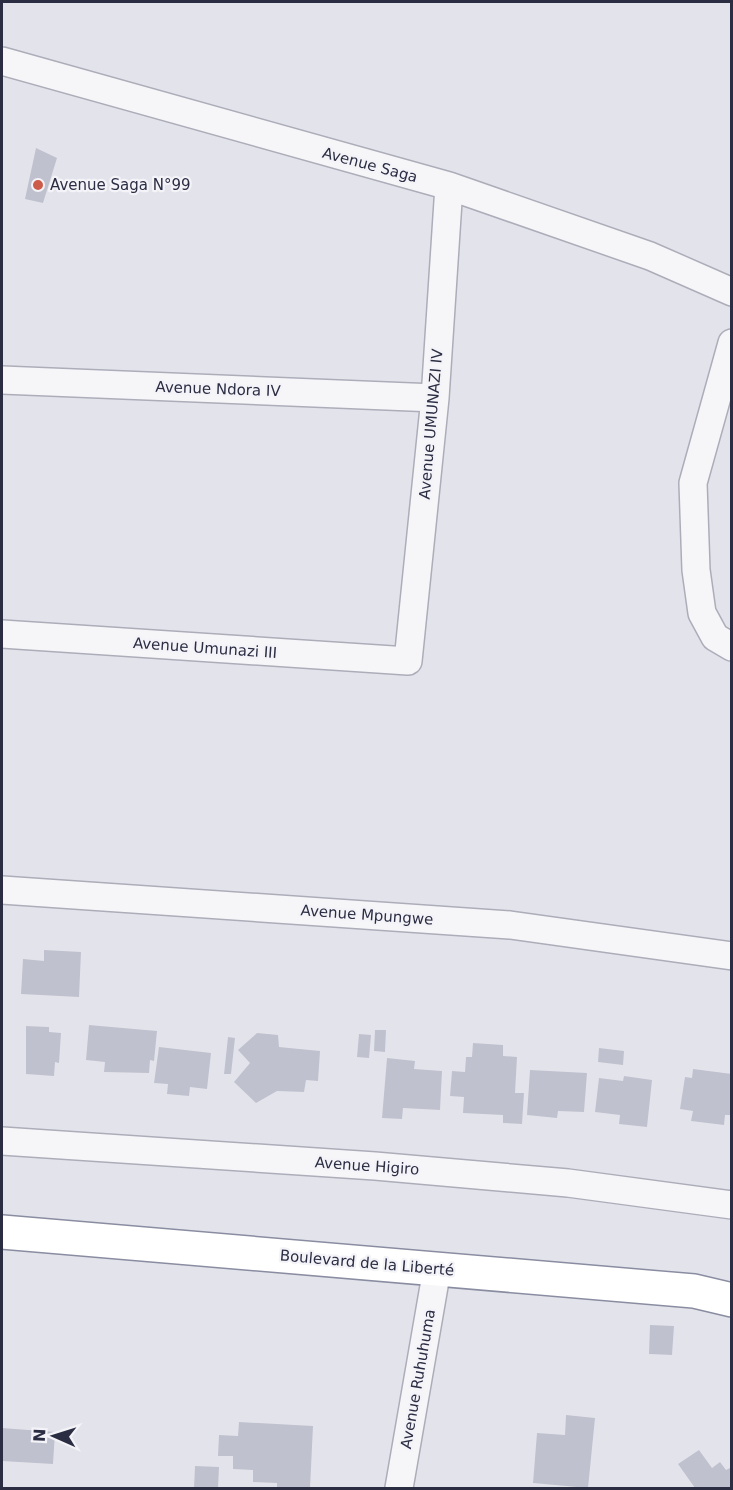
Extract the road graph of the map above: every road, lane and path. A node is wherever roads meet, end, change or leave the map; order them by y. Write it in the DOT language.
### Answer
graph roads {
  1 [pos="2,61"];
  2 [pos="449,186"];
  3 [pos="732,292"];
  4 [pos="732,343"];
  5 [pos="2,380"];
  6 [pos="435,398"];
  7 [pos="2,634"];
  8 [pos="723,642"];
  9 [pos="408,661"];
  10 [pos="2,890"];
  11 [pos="732,956"];
  12 [pos="2,1141"];
  13 [pos="732,1205"];
  14 [pos="2,1232"];
  15 [pos="437,1269"];
  16 [pos="732,1300"];
  17 [pos="399,1488"];
  1 -- 2 [label="street, Avenue Saga"];
  2 -- 3 [label="street, Avenue Saga"];
  2 -- 6 [label="street, Avenue UMUNAZI IV"];
  4 -- 8 [label="street"];
  5 -- 6 [label="street, Avenue Ndora IV"];
  6 -- 9 [label="street, Avenue UMUNAZI IV"];
  7 -- 9 [label="street, Avenue Umunazi III"];
  10 -- 11 [label="street, Avenue Mpungwe"];
  12 -- 13 [label="street, Avenue Higiro"];
  14 -- 15 [label="highway, Boulevard de la Liberté"];
  15 -- 16 [label="highway, Boulevard de la Liberté"];
  15 -- 17 [label="street, Avenue Ruhuhuma"];
}
